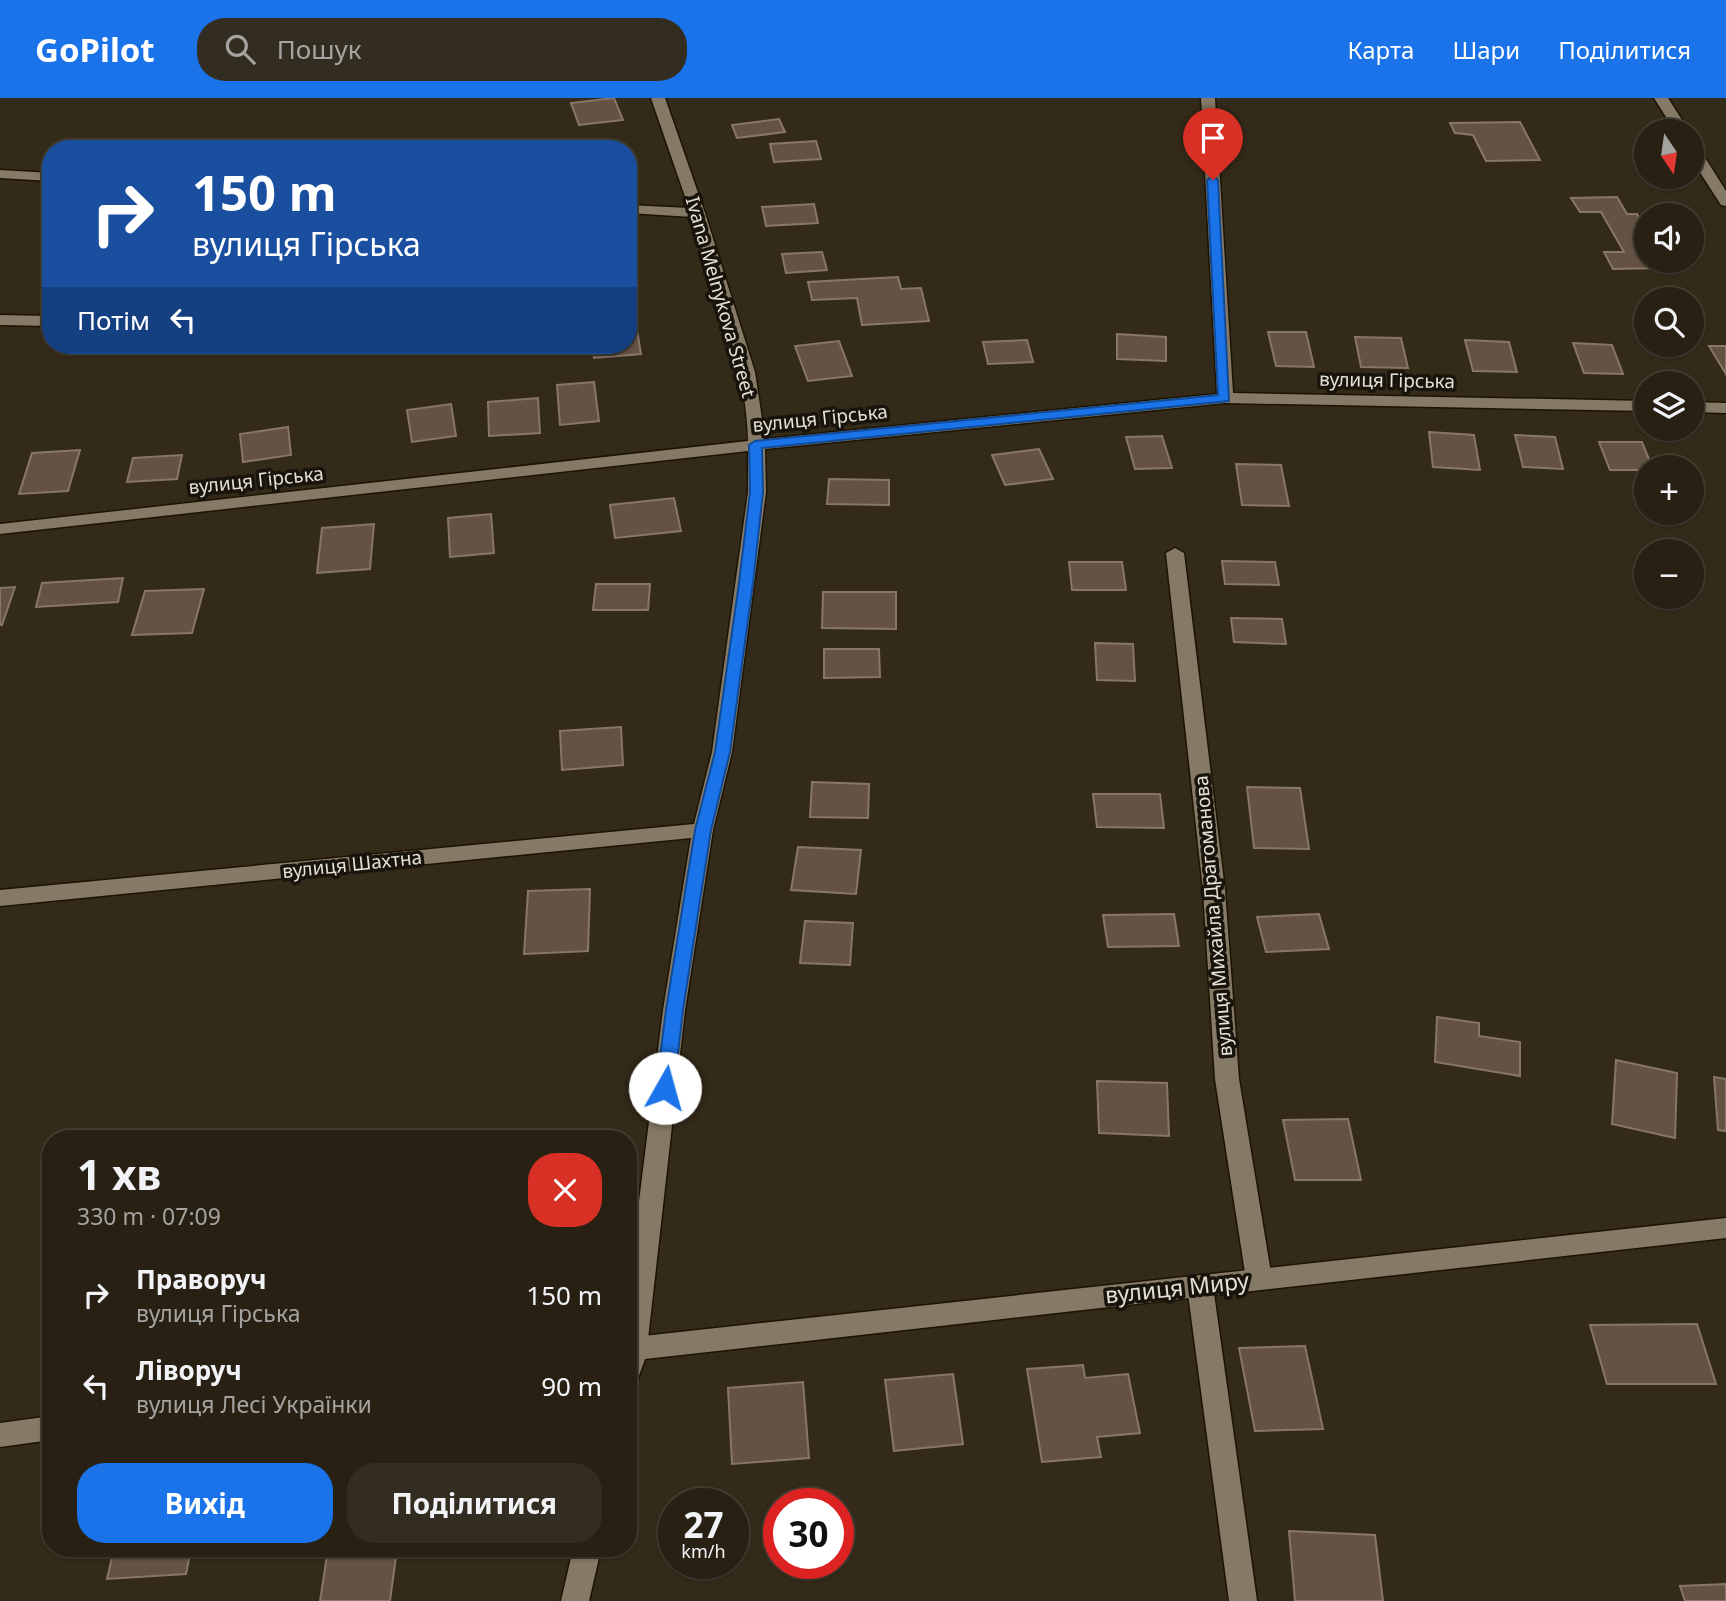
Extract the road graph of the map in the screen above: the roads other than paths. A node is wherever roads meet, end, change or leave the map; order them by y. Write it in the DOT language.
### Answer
graph roads {
  1 [pos="658,98"];
  2 [pos="1208,98"];
  3 [pos="1661,98"];
  4 [pos="1674,119"];
  5 [pos="1704,167"];
  6 [pos="0,174"];
  7 [pos="42,176"];
  8 [pos="1726,202"];
  9 [pos="637,210"];
  10 [pos="698,213"];
  11 [pos="0,320"];
  12 [pos="42,321"];
  13 [pos="1225,398"];
  14 [pos="1634,406"];
  15 [pos="1704,407"];
  16 [pos="1726,408"];
  17 [pos="755,445"];
  18 [pos="0,529"];
  19 [pos="1175,553"];
  20 [pos="703,830"];
  21 [pos="0,898"];
  22 [pos="1726,1228"];
  23 [pos="1259,1279"];
  24 [pos="1200,1286"];
  25 [pos="637,1301"];
  26 [pos="637,1355"];
  27 [pos="42,1429"];
  28 [pos="0,1435"];
  29 [pos="585,1557"];
  30 [pos="575,1601"];
  31 [pos="1243,1601"];
  1 -- 10 [label="street, Ivana Melnykova Street"];
  2 -- 13 [label="street"];
  3 -- 4 [label="street"];
  5 -- 8 [label="street"];
  6 -- 7 [label="street"];
  9 -- 10 [label="street"];
  10 -- 17 [label="street, Ivana Melnykova Street"];
  11 -- 12 [label="street"];
  13 -- 14 [label="street, вулиця Гірська"];
  13 -- 17 [label="street, вулиця Гірська"];
  15 -- 16 [label="street"];
  17 -- 18 [label="street, вулиця Гірська"];
  17 -- 20 [label="street, Ivana Melnykova Street"];
  19 -- 23 [label="street, вулиця Михайла Драгоманова"];
  20 -- 21 [label="street, вулиця Шахтна"];
  20 -- 25 [label="street, Ivana Melnykova Street"];
  22 -- 23 [label="street, вулиця Миру"];
  23 -- 24 [label="street, вулиця Миру"];
  24 -- 26 [label="street, вулиця Миру"];
  24 -- 31 [label="street"];
  27 -- 28 [label="street"];
  29 -- 30 [label="street"];
}
